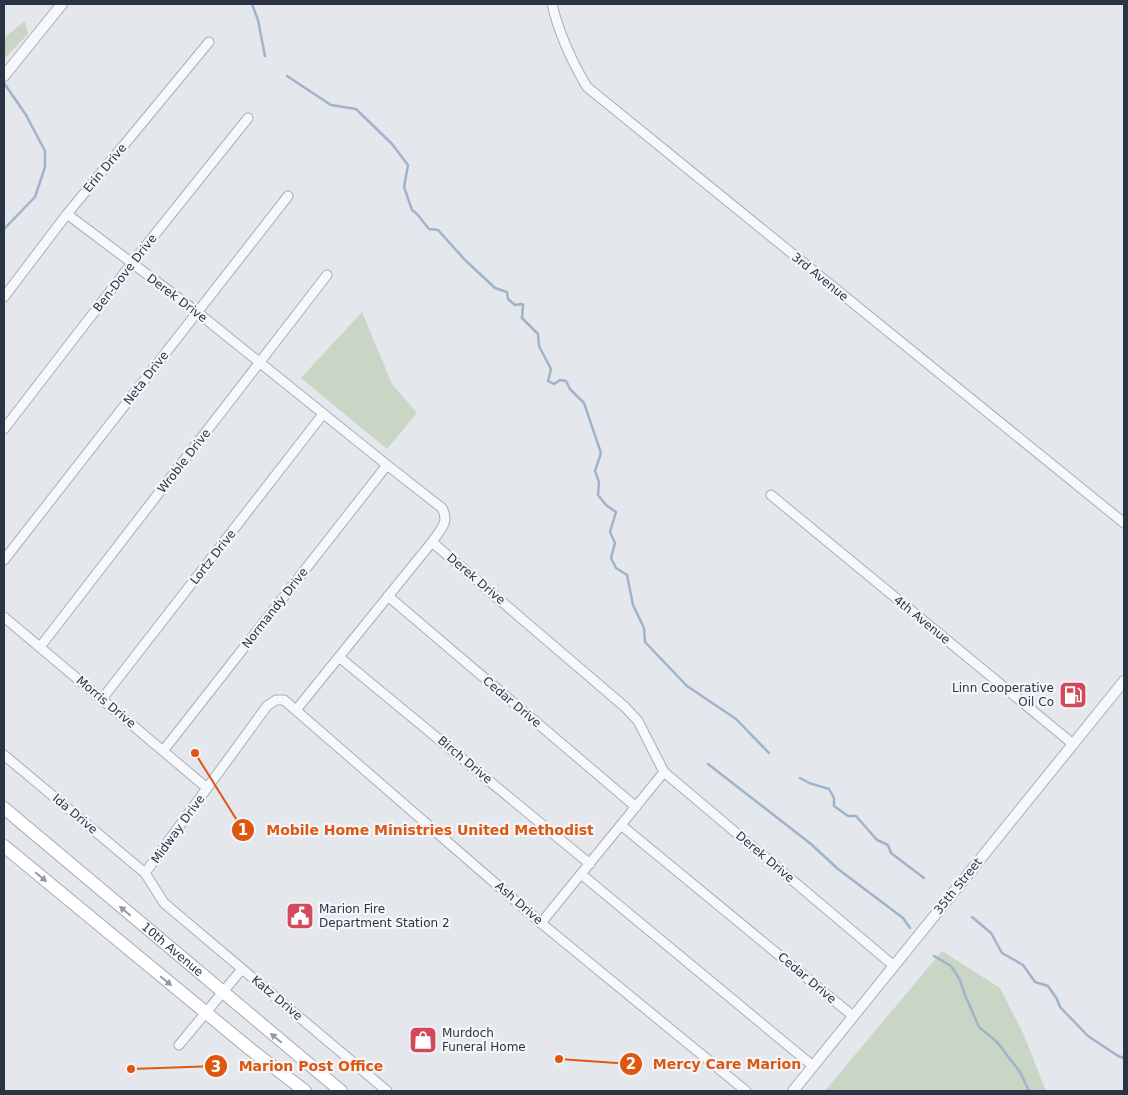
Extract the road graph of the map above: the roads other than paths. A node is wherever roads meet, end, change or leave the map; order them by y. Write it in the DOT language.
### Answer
graph roads {
  1 [pos="62,4"];
  2 [pos="552,4"];
  3 [pos="209,42"];
  4 [pos="4,75"];
  5 [pos="248,118"];
  6 [pos="288,196"];
  7 [pos="67,214"];
  8 [pos="132,263"];
  9 [pos="327,275"];
  10 [pos="4,296"];
  11 [pos="197,312"];
  12 [pos="260,363"];
  13 [pos="323,414"];
  14 [pos="4,429"];
  15 [pos="386,466"];
  16 [pos="771,495"];
  17 [pos="1124,523"];
  18 [pos="432,542"];
  19 [pos="4,560"];
  20 [pos="388,596"];
  21 [pos="4,616"];
  22 [pos="40,647"];
  23 [pos="339,657"];
  24 [pos="1124,681"];
  25 [pos="102,699"];
  26 [pos="296,710"];
  27 [pos="1073,744"];
  28 [pos="164,751"];
  29 [pos="4,755"];
  30 [pos="664,772"];
  31 [pos="207,788"];
  32 [pos="636,807"];
  33 [pos="4,808"];
  34 [pos="621,825"];
  35 [pos="4,846"];
  36 [pos="590,864"];
  37 [pos="145,873"];
  38 [pos="581,874"];
  39 [pos="542,923"];
  40 [pos="894,966"];
  41 [pos="242,969"];
  42 [pos="222,993"];
  43 [pos="206,1013"];
  44 [pos="853,1016"];
  45 [pos="179,1045"];
  46 [pos="813,1066"];
  47 [pos="305,1091"];
  48 [pos="341,1091"];
  49 [pos="387,1091"];
  50 [pos="746,1091"];
  51 [pos="793,1091"];
  1 -- 4 [label="street"];
  2 -- 17 [label="street, 3rd Avenue"];
  3 -- 7 [label="street, Erin Drive"];
  5 -- 8 [label="street, Ben-Dove Drive"];
  6 -- 11 [label="street, Neta Drive"];
  7 -- 8 [label="street, Derek Drive"];
  7 -- 10 [label="street, Erin Drive"];
  8 -- 11 [label="street, Derek Drive"];
  8 -- 14 [label="street, Ben-Dove Drive"];
  9 -- 12 [label="street, Wroble Drive"];
  11 -- 12 [label="street, Derek Drive"];
  11 -- 19 [label="street, Neta Drive"];
  12 -- 13 [label="street, Derek Drive"];
  12 -- 22 [label="street, Wroble Drive"];
  13 -- 15 [label="street, Derek Drive"];
  13 -- 25 [label="street, Lortz Drive"];
  15 -- 18 [label="street, Derek Drive"];
  15 -- 28 [label="street, Normandy Drive"];
  16 -- 27 [label="street, 4th Avenue"];
  18 -- 20 [label="street"];
  18 -- 30 [label="street, Derek Drive"];
  20 -- 23 [label="street"];
  20 -- 32 [label="street, Cedar Drive"];
  21 -- 22 [label="street, Morris Drive"];
  22 -- 25 [label="street, Morris Drive"];
  23 -- 26 [label="street"];
  23 -- 36 [label="street, Birch Drive"];
  24 -- 27 [label="street, 35th Street"];
  25 -- 28 [label="street, Morris Drive"];
  26 -- 31 [label="street, Midway Drive"];
  26 -- 39 [label="street, Ash Drive"];
  27 -- 40 [label="street, 35th Street"];
  28 -- 31 [label="street, Morris Drive"];
  29 -- 37 [label="street, Ida Drive"];
  30 -- 32 [label="street"];
  30 -- 40 [label="street, Derek Drive"];
  31 -- 37 [label="street, Midway Drive"];
  32 -- 34 [label="street"];
  42 -- 33 [label="main road, 10th Avenue, one-way"];
  34 -- 36 [label="street"];
  34 -- 44 [label="street, Cedar Drive"];
  35 -- 43 [label="main road, one-way"];
  36 -- 38 [label="street"];
  37 -- 41 [label="street, Midway Drive"];
  38 -- 39 [label="street"];
  38 -- 46 [label="street"];
  39 -- 50 [label="street, Ash Drive"];
  40 -- 44 [label="street, 35th Street"];
  41 -- 42 [label="street, Katz Drive"];
  41 -- 49 [label="street, Katz Drive"];
  42 -- 43 [label="street, Katz Drive"];
  48 -- 42 [label="main road, 10th Avenue, one-way"];
  43 -- 45 [label="street, Katz Drive"];
  43 -- 47 [label="main road"];
  44 -- 46 [label="street, 35th Street"];
  46 -- 51 [label="street, 35th Street"];
}
